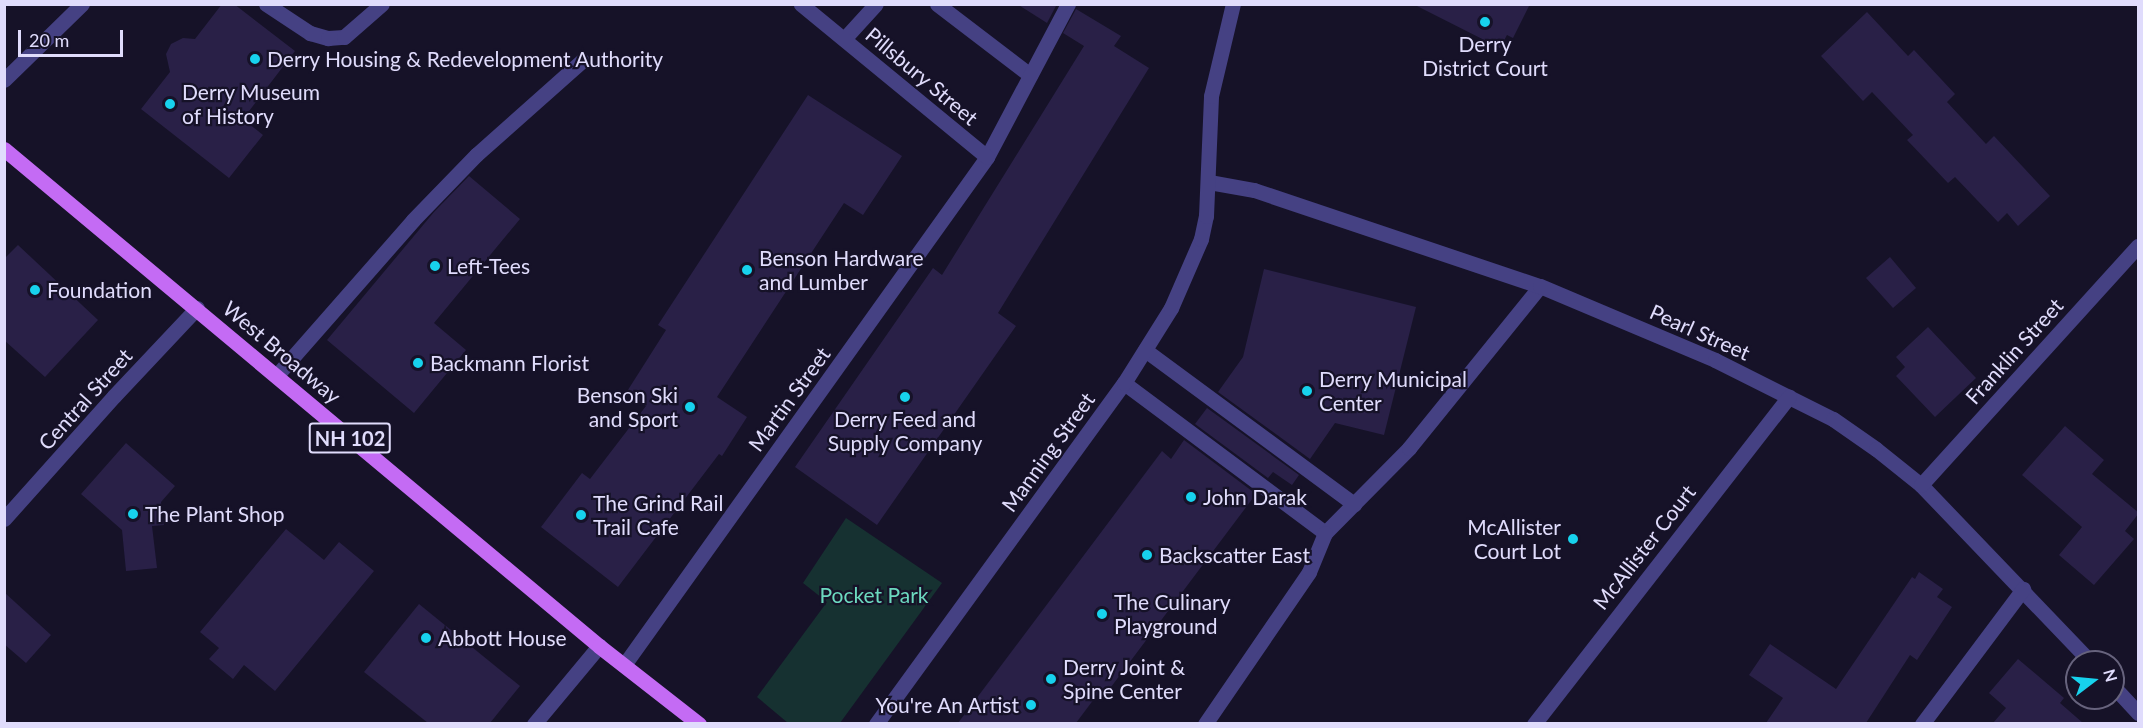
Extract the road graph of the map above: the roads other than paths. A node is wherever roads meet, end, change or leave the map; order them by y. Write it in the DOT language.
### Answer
graph roads {
  1 [pos="82,4"];
  2 [pos="266,4"];
  3 [pos="381,4"];
  4 [pos="801,4"];
  5 [pos="876,4"];
  6 [pos="937,4"];
  7 [pos="1068,4"];
  8 [pos="1233,4"];
  9 [pos="844,39"];
  10 [pos="582,61"];
  11 [pos="1030,75"];
  12 [pos="4,80"];
  13 [pos="4,149"];
  14 [pos="987,157"];
  15 [pos="1209,182"];
  16 [pos="2139,246"];
  17 [pos="1540,286"];
  18 [pos="197,308"];
  19 [pos="1145,350"];
  20 [pos="277,375"];
  21 [pos="1125,383"];
  22 [pos="1789,397"];
  23 [pos="1921,485"];
  24 [pos="1354,504"];
  25 [pos="4,519"];
  26 [pos="1325,533"];
  27 [pos="2023,589"];
  28 [pos="599,646"];
  29 [pos="2080,650"];
  30 [pos="624,665"];
  31 [pos="2125,698"];
  32 [pos="2139,713"];
  33 [pos="695,722"];
  34 [pos="534,723"];
  35 [pos="876,723"];
  36 [pos="1205,723"];
  37 [pos="1534,723"];
  38 [pos="1922,723"];
  1 -- 12 [label="street"];
  2 -- 3 [label="street"];
  4 -- 9 [label="street, Pillsbury Street"];
  5 -- 9 [label="street"];
  6 -- 11 [label="street"];
  7 -- 11 [label="street, Martin Street"];
  8 -- 15 [label="street, Manning Street"];
  9 -- 14 [label="street, Pillsbury Street"];
  10 -- 20 [label="street"];
  11 -- 14 [label="street, Martin Street"];
  13 -- 18 [label="main road, West Broadway / NH 102"];
  14 -- 30 [label="street, Martin Street"];
  15 -- 17 [label="street, Pearl Street"];
  15 -- 19 [label="street, Manning Street"];
  16 -- 23 [label="street, Franklin Street"];
  17 -- 22 [label="street, Pearl Street"];
  17 -- 24 [label="street"];
  18 -- 20 [label="main road, West Broadway / NH 102"];
  18 -- 25 [label="street, Central Street"];
  19 -- 21 [label="street, Manning Street"];
  19 -- 24 [label="street"];
  20 -- 28 [label="main road, West Broadway / NH 102"];
  21 -- 26 [label="street"];
  21 -- 35 [label="street, Manning Street"];
  22 -- 23 [label="street, Pearl Street"];
  22 -- 37 [label="street, McAllister Court"];
  23 -- 27 [label="street, Pearl Street"];
  24 -- 26 [label="street"];
  26 -- 36 [label="street"];
  27 -- 29 [label="street, Pearl Street"];
  27 -- 38 [label="street"];
  28 -- 30 [label="main road, West Broadway / NH 102"];
  28 -- 34 [label="street"];
  30 -- 33 [label="main road, West Broadway / NH 102"];
  31 -- 32 [label="street"];
}
